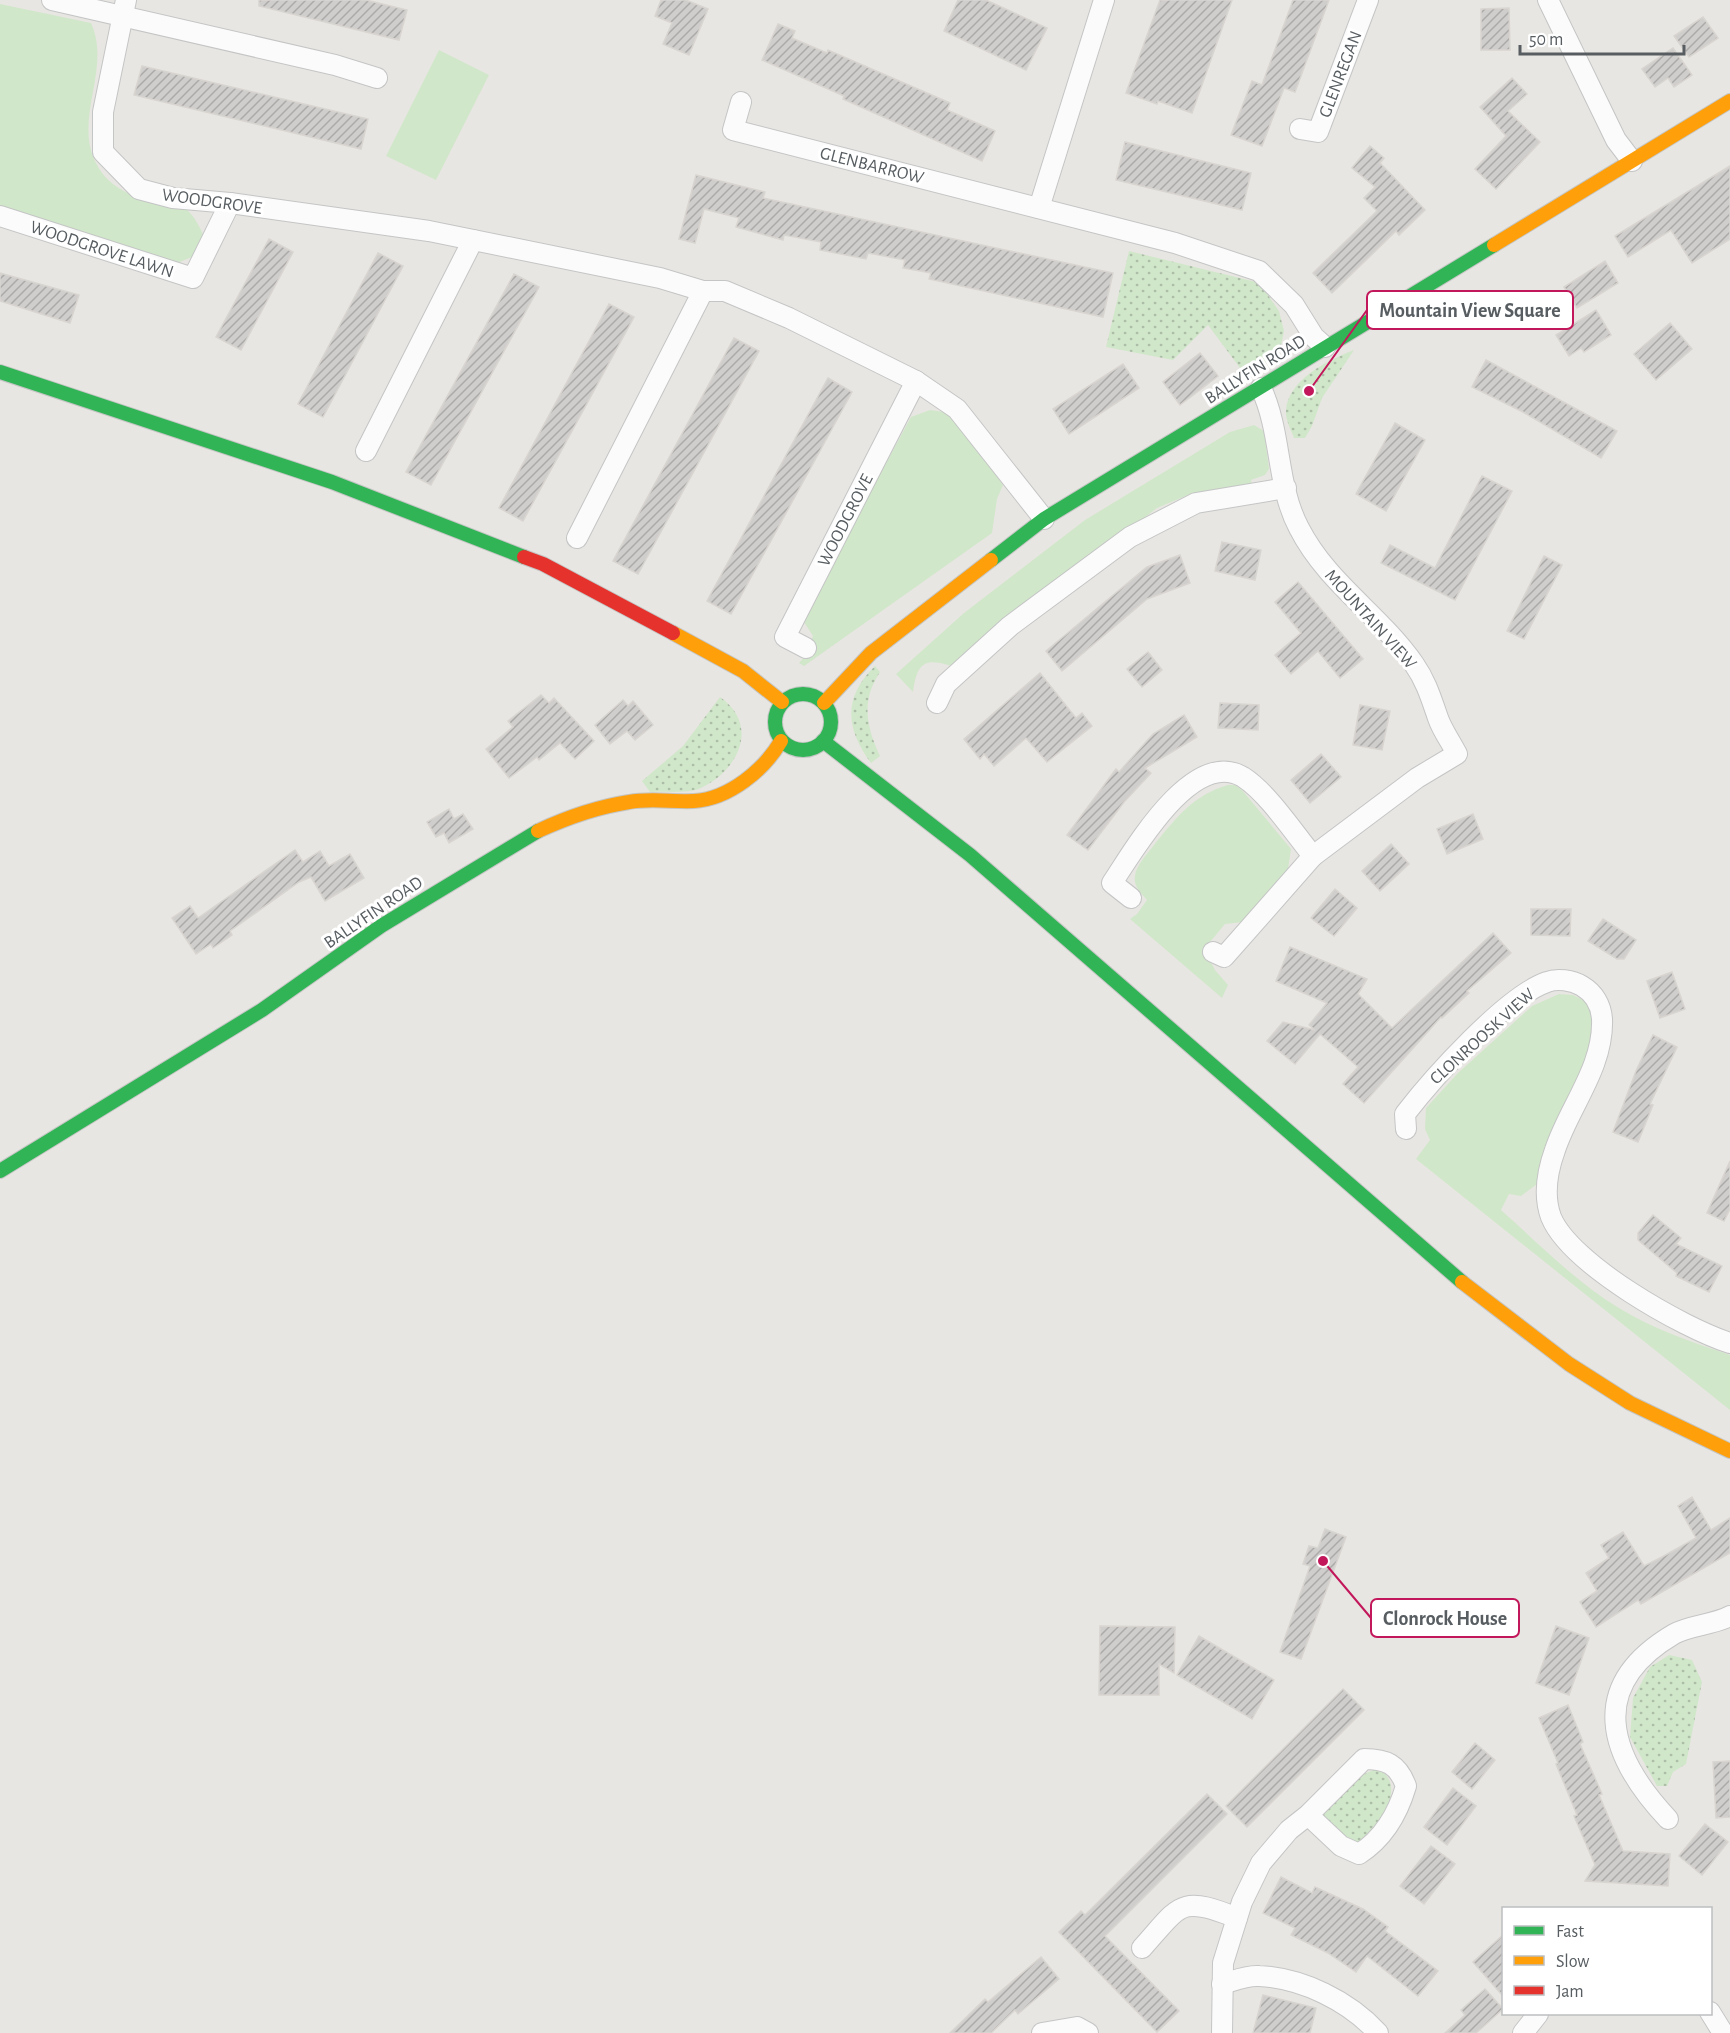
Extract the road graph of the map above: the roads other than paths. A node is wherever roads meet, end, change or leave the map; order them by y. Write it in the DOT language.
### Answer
graph roads {
  1 [pos="52,0"];
  2 [pos="1104,0"];
  3 [pos="1368,0"];
  4 [pos="1548,0"];
  5 [pos="124,8"];
  6 [pos="377,78"];
  7 [pos="1730,101"];
  8 [pos="741,102"];
  9 [pos="1300,129"];
  10 [pos="1632,161"];
  11 [pos="230,203"];
  12 [pos="1039,207"];
  13 [pos="0,216"];
  14 [pos="473,240"];
  15 [pos="703,291"];
  16 [pos="1325,347"];
  17 [pos="0,372"];
  18 [pos="915,381"];
  19 [pos="1261,388"];
  20 [pos="366,451"];
  21 [pos="1286,488"];
  22 [pos="1044,519"];
  23 [pos="577,538"];
  24 [pos="806,648"];
  25 [pos="782,702"];
  26 [pos="824,703"];
  27 [pos="937,703"];
  28 [pos="782,741"];
  29 [pos="823,741"];
  30 [pos="1313,856"];
  31 [pos="1131,898"];
  32 [pos="1213,952"];
  33 [pos="1406,1130"];
  34 [pos="0,1171"];
  35 [pos="1730,1343"];
  36 [pos="1730,1451"];
  37 [pos="1730,1616"];
  38 [pos="1308,1815"];
  39 [pos="1668,1819"];
  40 [pos="1237,1918"];
  41 [pos="1142,1948"];
  42 [pos="1222,1984"];
  43 [pos="1536,2015"];
  44 [pos="1712,2015"];
  45 [pos="1042,2033"];
  46 [pos="1088,2033"];
  47 [pos="1222,2033"];
  48 [pos="1378,2033"];
  49 [pos="1523,2033"];
  50 [pos="1723,2033"];
  1 -- 5 [label="street"];
  2 -- 12 [label="street"];
  3 -- 9 [label="street, GLENREGAN"];
  4 -- 10 [label="street"];
  5 -- 6 [label="street"];
  5 -- 11 [label="street, WOODGROVE"];
  7 -- 10 [label="street, BALLYFIN ROAD"];
  8 -- 12 [label="street, GLENBARROW"];
  10 -- 16 [label="street, BALLYFIN ROAD"];
  11 -- 13 [label="street, WOODGROVE LAWN"];
  11 -- 14 [label="street, WOODGROVE"];
  12 -- 16 [label="street, GLENBARROW"];
  14 -- 15 [label="street, WOODGROVE"];
  14 -- 20 [label="street"];
  15 -- 18 [label="street, WOODGROVE"];
  15 -- 23 [label="street"];
  16 -- 19 [label="street, BALLYFIN ROAD"];
  17 -- 25 [label="street"];
  18 -- 22 [label="street, WOODGROVE"];
  18 -- 24 [label="street, WOODGROVE"];
  19 -- 21 [label="street, MOUNTAIN VIEW"];
  19 -- 22 [label="street, BALLYFIN ROAD"];
  21 -- 27 [label="street"];
  21 -- 30 [label="street, MOUNTAIN VIEW"];
  22 -- 26 [label="street, BALLYFIN ROAD"];
  25 -- 26 [label="street"];
  25 -- 28 [label="street"];
  26 -- 29 [label="street"];
  28 -- 29 [label="street"];
  28 -- 34 [label="street, BALLYFIN ROAD"];
  29 -- 36 [label="street"];
  30 -- 31 [label="street"];
  30 -- 32 [label="street, MOUNTAIN VIEW"];
  33 -- 35 [label="street, CLONROOSK VIEW"];
  37 -- 39 [label="street"];
  38 -- 38 [label="street"];
  38 -- 40 [label="street"];
  40 -- 41 [label="street"];
  40 -- 42 [label="street"];
  42 -- 47 [label="street"];
  42 -- 48 [label="street"];
  43 -- 49 [label="street"];
  44 -- 50 [label="street"];
  45 -- 46 [label="street"];
}
